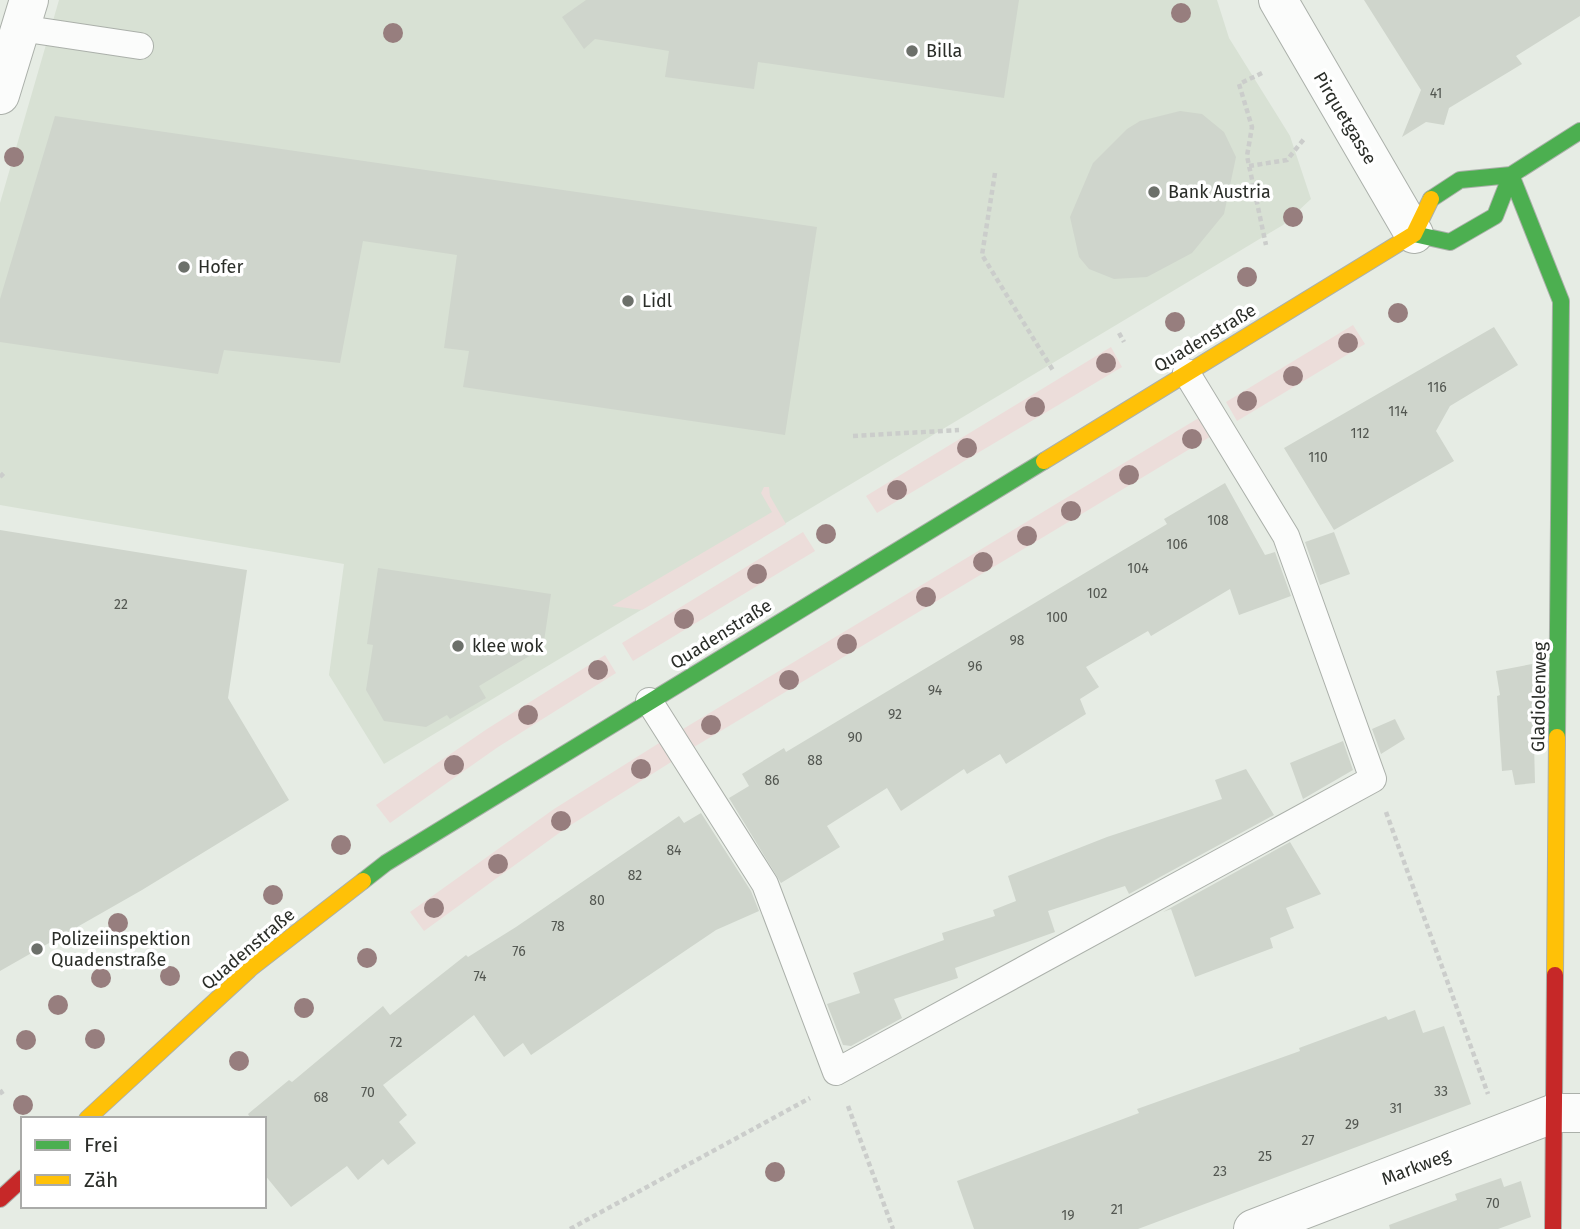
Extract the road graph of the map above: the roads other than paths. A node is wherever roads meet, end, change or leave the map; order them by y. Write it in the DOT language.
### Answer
graph roads {
  1 [pos="1278,0"];
  2 [pos="24,14"];
  3 [pos="140,46"];
  4 [pos="0,95"];
  5 [pos="1580,131"];
  6 [pos="1511,175"];
  7 [pos="1413,234"];
  8 [pos="1570,301"];
  9 [pos="1186,372"];
  10 [pos="1569,697"];
  11 [pos="649,701"];
  12 [pos="1568,1113"];
  13 [pos="89,1117"];
  14 [pos="21,1180"];
  15 [pos="0,1199"];
  16 [pos="1253,1229"];
  17 [pos="1553,1229"];
  1 -- 7 [label="street, Pirquetgasse"];
  2 -- 3 [label="lane"];
  2 -- 4 [label="street"];
  5 -- 6 [label="street"];
  6 -- 7 [label="street"];
  6 -- 7 [label="street"];
  6 -- 8 [label="street, Gladiolenweg"];
  7 -- 9 [label="street, Quadenstraße"];
  8 -- 10 [label="street, Gladiolenweg"];
  9 -- 11 [label="street, Quadenstraße"];
  9 -- 11 [label="lane"];
  10 -- 12 [label="street, Gladiolenweg"];
  11 -- 13 [label="street, Quadenstraße"];
  12 -- 16 [label="street, Markweg"];
  12 -- 17 [label="street, Gladiolenweg"];
  14 -- 15 [label="street"];
}
